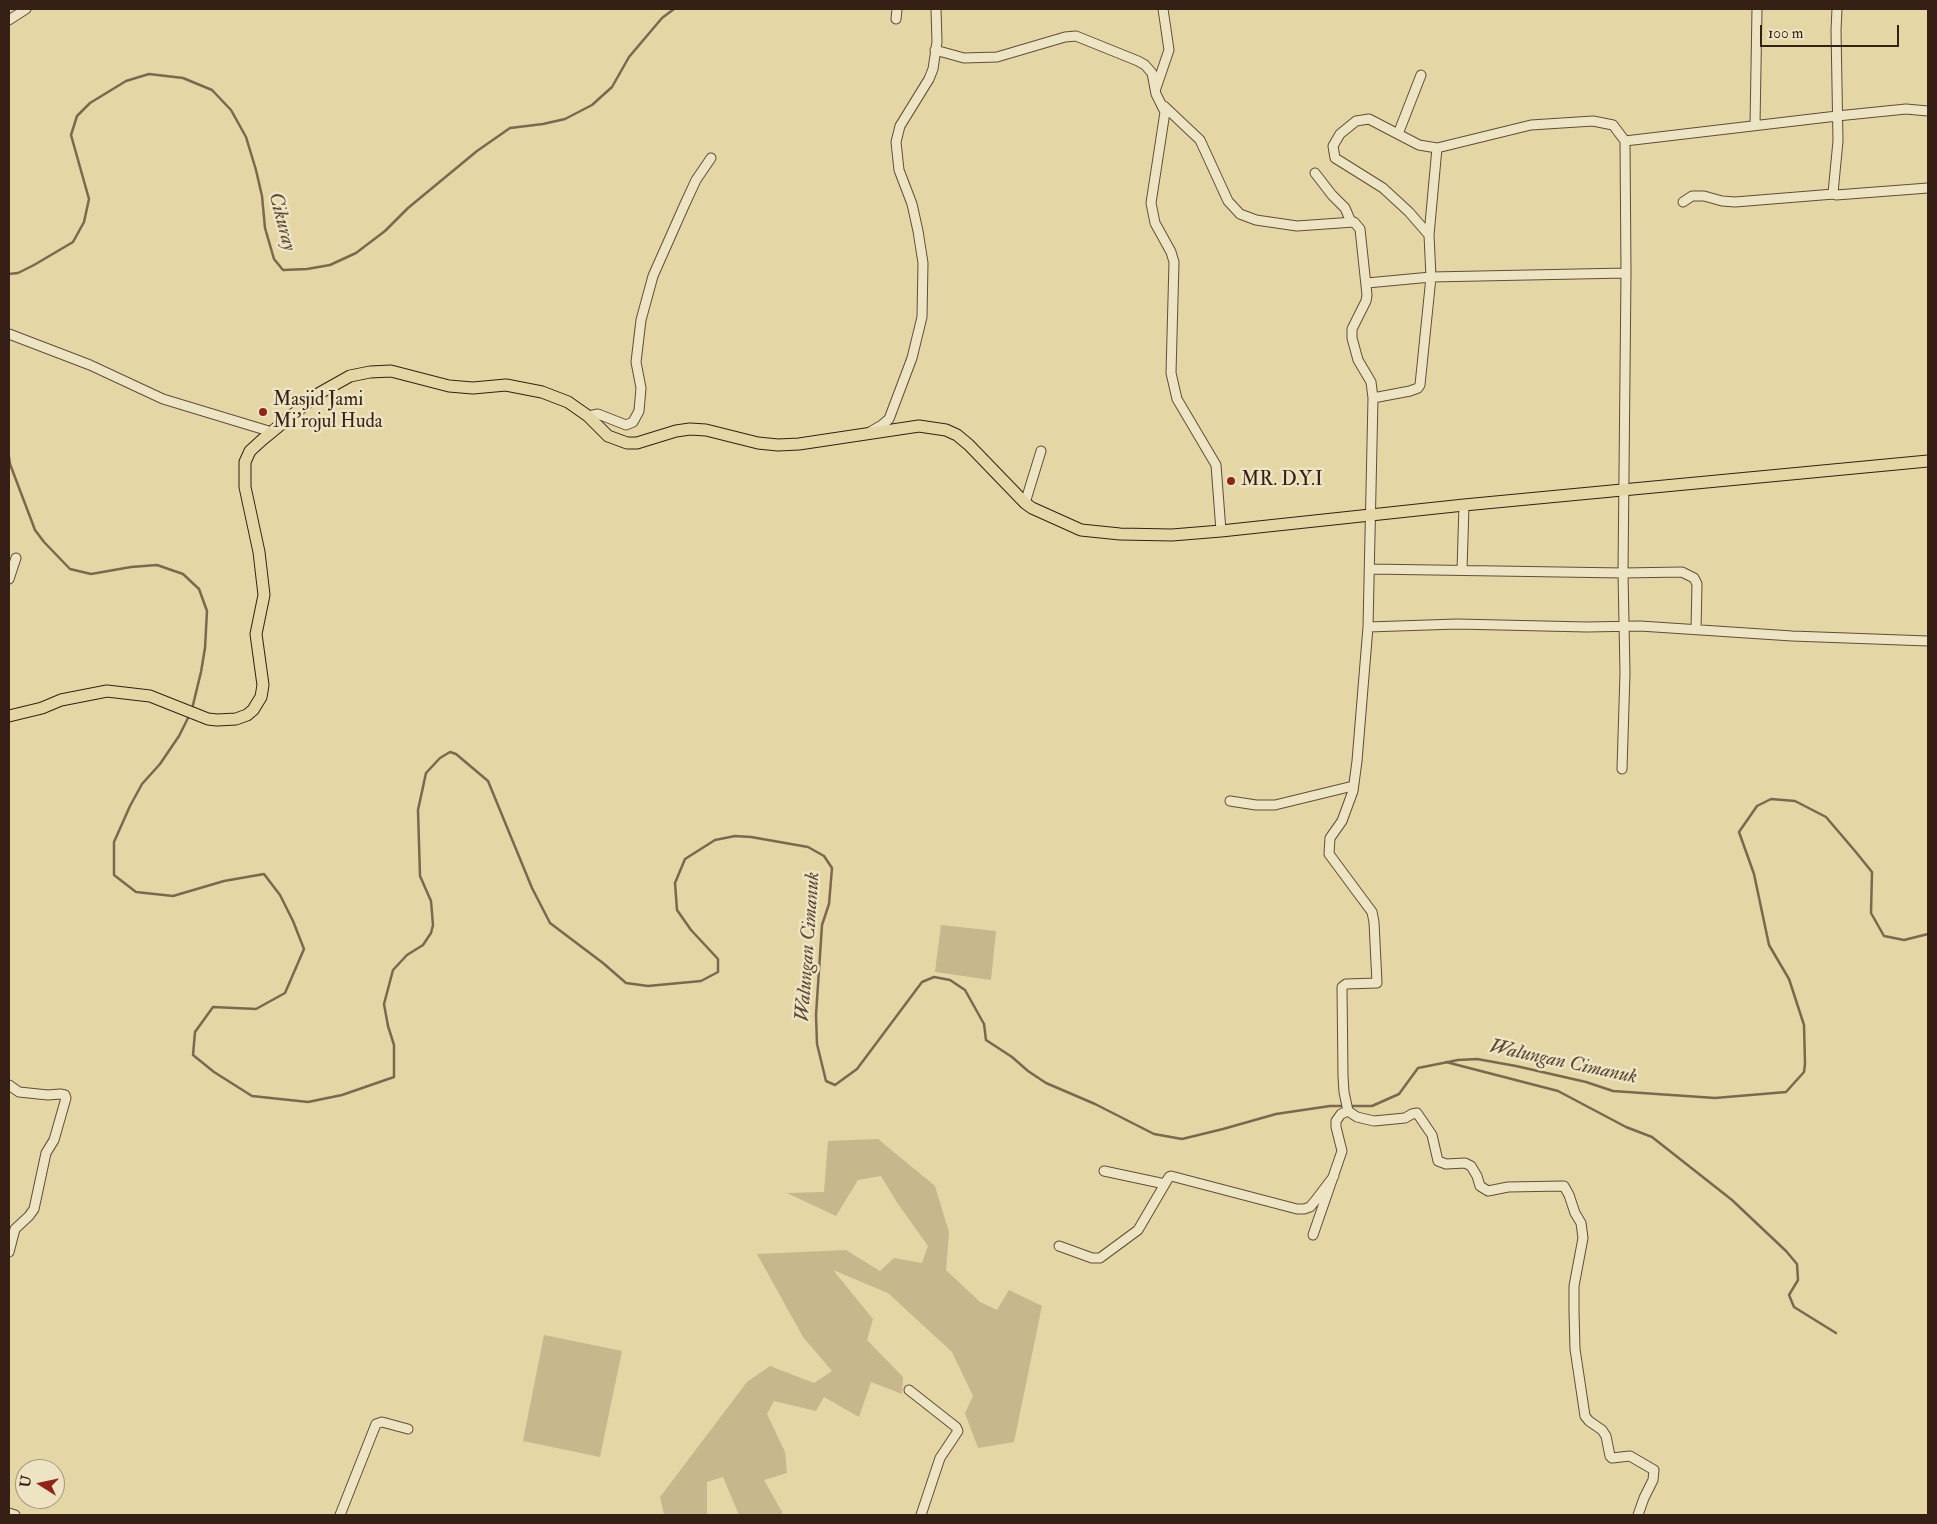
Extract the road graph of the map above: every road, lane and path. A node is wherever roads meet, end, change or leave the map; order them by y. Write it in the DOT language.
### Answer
graph roads {
  1 [pos="26,9"];
  2 [pos="897,9"];
  3 [pos="936,9"];
  4 [pos="1163,9"];
  5 [pos="1757,9"];
  6 [pos="1837,9"];
  7 [pos="896,19"];
  8 [pos="9,20"];
  9 [pos="935,50"];
  10 [pos="1421,76"];
  11 [pos="1155,90"];
  12 [pos="1164,106"];
  13 [pos="1928,111"];
  14 [pos="1837,116"];
  15 [pos="1755,125"];
  16 [pos="1398,134"];
  17 [pos="1626,141"];
  18 [pos="1437,148"];
  19 [pos="711,158"];
  20 [pos="1315,173"];
  21 [pos="1928,188"];
  22 [pos="1834,194"];
  23 [pos="1683,202"];
  24 [pos="1351,222"];
  25 [pos="1429,235"];
  26 [pos="1626,273"];
  27 [pos="1431,277"];
  28 [pos="1367,283"];
  29 [pos="9,334"];
  30 [pos="1373,398"];
  31 [pos="588,416"];
  32 [pos="272,432"];
  33 [pos="868,433"];
  34 [pos="1041,451"];
  35 [pos="1928,461"];
  36 [pos="1624,490"];
  37 [pos="1025,503"];
  38 [pos="1464,505"];
  39 [pos="1371,516"];
  40 [pos="1221,531"];
  41 [pos="16,558"];
  42 [pos="1370,569"];
  43 [pos="1462,570"];
  44 [pos="1623,574"];
  45 [pos="9,578"];
  46 [pos="1368,627"];
  47 [pos="1625,627"];
  48 [pos="1696,629"];
  49 [pos="1928,642"];
  50 [pos="9,716"];
  51 [pos="1622,769"];
  52 [pos="1353,786"];
  53 [pos="1230,801"];
  54 [pos="9,1086"];
  55 [pos="1348,1110"];
  56 [pos="1104,1171"];
  57 [pos="1334,1176"];
  58 [pos="1165,1184"];
  59 [pos="1313,1235"];
  60 [pos="1060,1246"];
  61 [pos="9,1252"];
  62 [pos="910,1390"];
  63 [pos="408,1429"];
  64 [pos="9,1513"];
  65 [pos="15,1515"];
  66 [pos="340,1515"];
  67 [pos="921,1515"];
  68 [pos="1638,1515"];
  1 -- 8 [label="street"];
  2 -- 7 [label="street"];
  3 -- 9 [label="street"];
  4 -- 11 [label="street"];
  5 -- 15 [label="street"];
  6 -- 14 [label="street"];
  9 -- 11 [label="street"];
  9 -- 33 [label="street"];
  10 -- 16 [label="street"];
  11 -- 12 [label="street"];
  12 -- 24 [label="street"];
  12 -- 40 [label="street"];
  13 -- 14 [label="street"];
  14 -- 15 [label="street"];
  14 -- 22 [label="street"];
  15 -- 17 [label="street"];
  16 -- 18 [label="street"];
  16 -- 25 [label="street"];
  17 -- 18 [label="street"];
  17 -- 26 [label="street"];
  18 -- 25 [label="street"];
  19 -- 31 [label="street"];
  20 -- 24 [label="street"];
  21 -- 22 [label="street"];
  22 -- 23 [label="street"];
  24 -- 28 [label="street"];
  25 -- 27 [label="street"];
  26 -- 27 [label="street"];
  26 -- 36 [label="street"];
  27 -- 28 [label="street"];
  27 -- 30 [label="street"];
  28 -- 30 [label="street"];
  29 -- 32 [label="street"];
  30 -- 39 [label="street"];
  31 -- 32 [label="main road"];
  31 -- 33 [label="main road"];
  32 -- 50 [label="main road"];
  33 -- 37 [label="main road"];
  34 -- 37 [label="street"];
  35 -- 36 [label="main road"];
  36 -- 38 [label="main road"];
  36 -- 44 [label="street"];
  37 -- 40 [label="main road"];
  38 -- 39 [label="main road"];
  38 -- 43 [label="street"];
  39 -- 40 [label="main road"];
  39 -- 42 [label="street"];
  41 -- 45 [label="street"];
  42 -- 43 [label="street"];
  42 -- 46 [label="street"];
  43 -- 44 [label="street"];
  44 -- 47 [label="street"];
  44 -- 48 [label="street"];
  46 -- 47 [label="street"];
  46 -- 52 [label="street"];
  47 -- 48 [label="street"];
  47 -- 51 [label="street"];
  48 -- 49 [label="street"];
  52 -- 53 [label="street"];
  52 -- 55 [label="street"];
  54 -- 61 [label="street"];
  55 -- 57 [label="street"];
  55 -- 68 [label="street"];
  56 -- 58 [label="street"];
  57 -- 58 [label="street"];
  57 -- 59 [label="street"];
  58 -- 60 [label="street"];
  62 -- 67 [label="street"];
  63 -- 66 [label="street"];
  64 -- 65 [label="street"];
}
